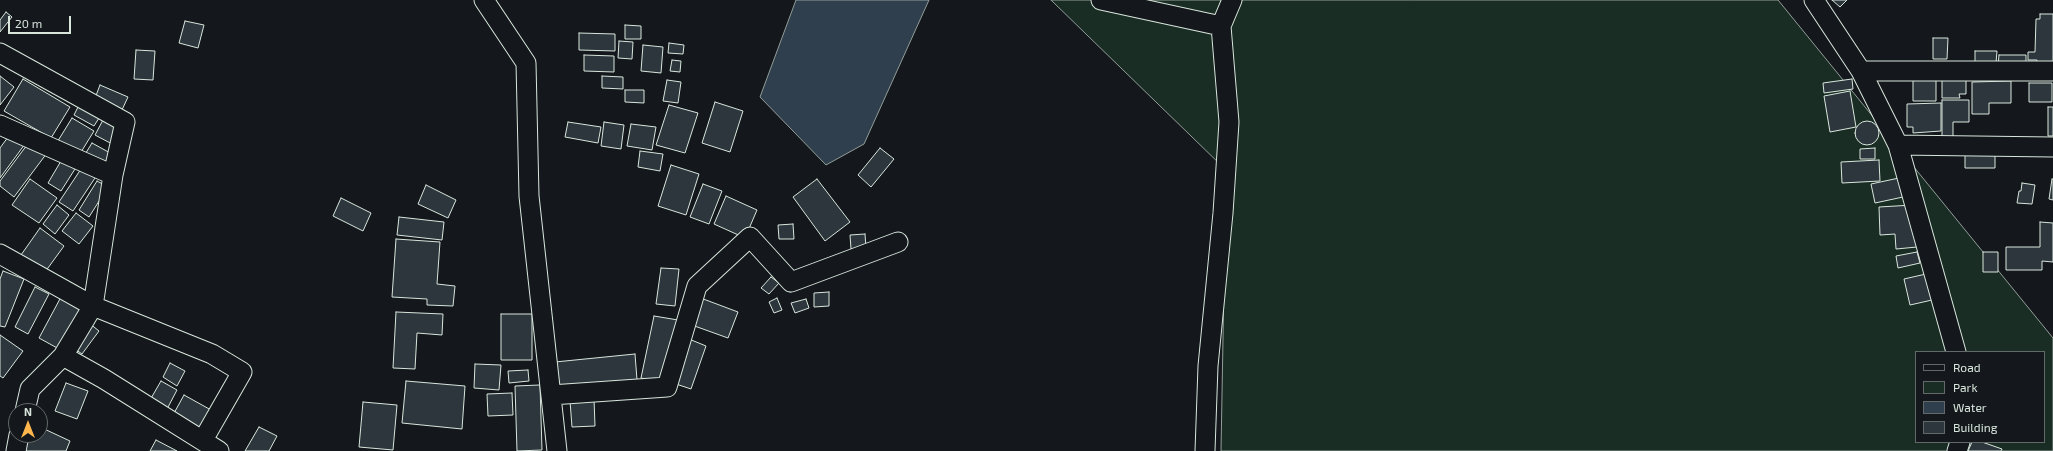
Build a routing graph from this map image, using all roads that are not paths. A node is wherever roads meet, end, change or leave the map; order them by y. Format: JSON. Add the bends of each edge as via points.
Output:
{"nodes":[{"id":1,"x":484,"y":0,"type":"edge"},
{"id":2,"x":1101,"y":0,"type":"edge"},
{"id":3,"x":1232,"y":0,"type":"edge"},
{"id":4,"x":1814,"y":0,"type":"edge"},
{"id":5,"x":1220,"y":26,"type":"junction"},
{"id":6,"x":0,"y":53,"type":"edge"},
{"id":7,"x":1861,"y":71,"type":"junction"},
{"id":8,"x":2053,"y":71,"type":"edge"},
{"id":9,"x":0,"y":125,"type":"edge"},
{"id":10,"x":1898,"y":145,"type":"junction"},
{"id":11,"x":2053,"y":147,"type":"edge"},
{"id":12,"x":113,"y":175,"type":"junction"},
{"id":13,"x":898,"y":242,"type":"dead end"},
{"id":14,"x":0,"y":254,"type":"edge"},
{"id":15,"x":93,"y":306,"type":"junction"},
{"id":16,"x":1956,"y":351,"type":"edge"},
{"id":17,"x":63,"y":356,"type":"junction"},
{"id":18,"x":551,"y":395,"type":"junction"},
{"id":19,"x":27,"y":403,"type":"edge"},
{"id":20,"x":203,"y":440,"type":"junction"},
{"id":21,"x":219,"y":451,"type":"edge"},
{"id":22,"x":557,"y":451,"type":"edge"},
{"id":23,"x":1206,"y":451,"type":"edge"}],
"edges":[{"from":1,"to":18,"type":"street","via":[[526,63],[529,196]]},
{"from":2,"to":5,"type":"street"},
{"from":3,"to":5,"type":"street"},
{"from":4,"to":7,"type":"street"},
{"from":5,"to":23,"type":"street","via":[[1228,122],[1223,212],[1208,366]]},
{"from":6,"to":12,"type":"street","via":[[125,122]]},
{"from":7,"to":8,"type":"street"},
{"from":7,"to":10,"type":"street"},
{"from":9,"to":12,"type":"street"},
{"from":10,"to":11,"type":"street"},
{"from":10,"to":16,"type":"street"},
{"from":12,"to":15,"type":"street"},
{"from":13,"to":18,"type":"street","via":[[792,282],[750,238],[697,286],[667,387]]},
{"from":14,"to":15,"type":"street"},
{"from":15,"to":17,"type":"street"},
{"from":15,"to":20,"type":"street","via":[[212,354],[242,372]]},
{"from":17,"to":19,"type":"street","via":[[30,389]]},
{"from":17,"to":20,"type":"street"},
{"from":18,"to":22,"type":"street"},
{"from":20,"to":21,"type":"street"}]}
